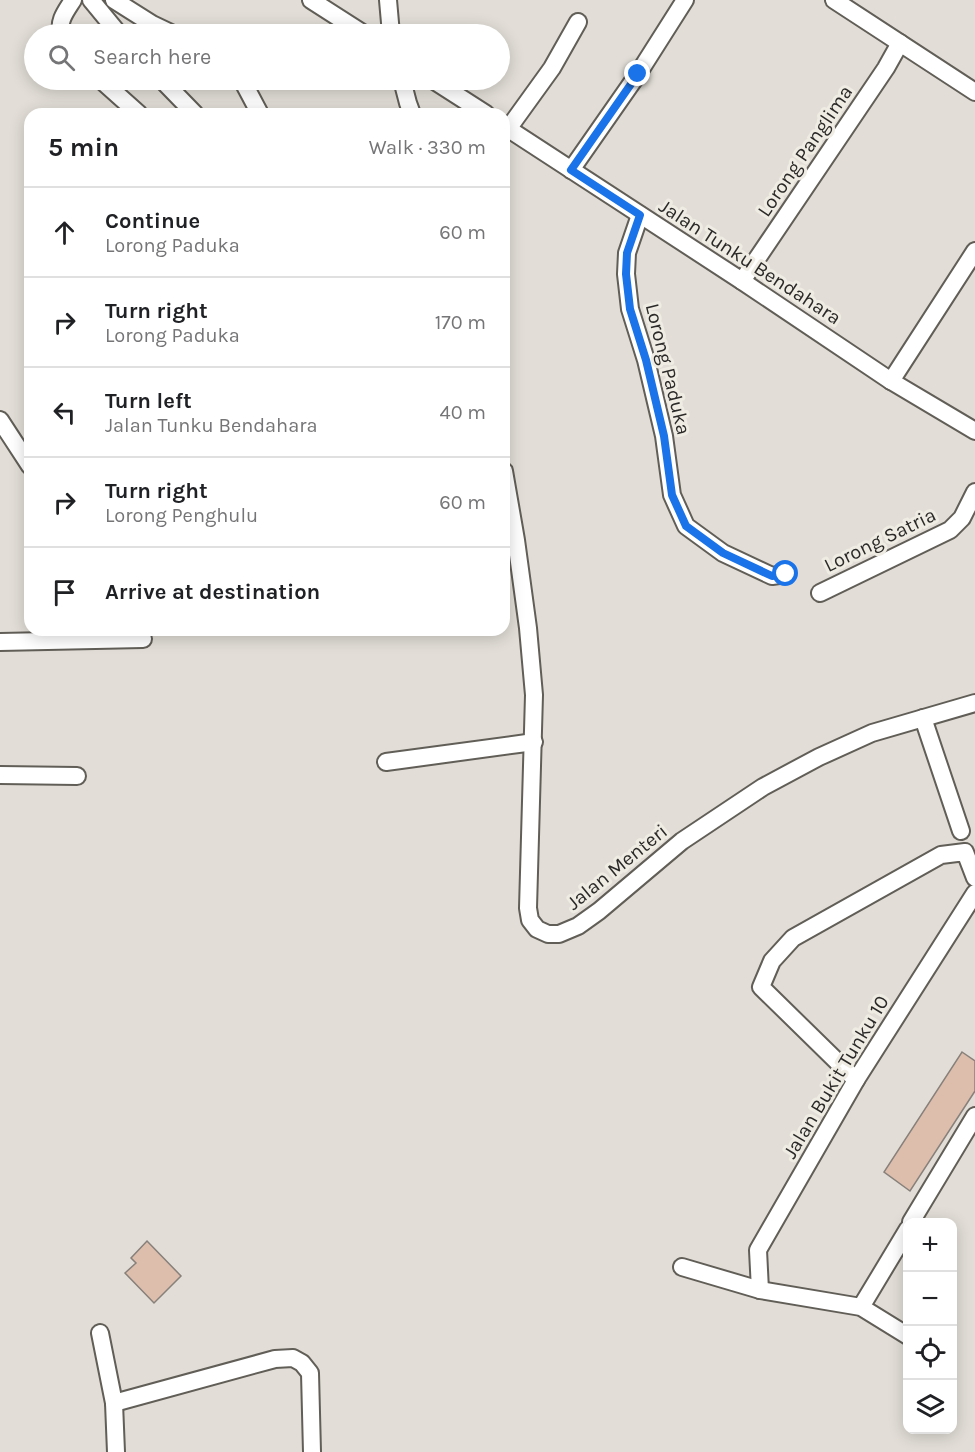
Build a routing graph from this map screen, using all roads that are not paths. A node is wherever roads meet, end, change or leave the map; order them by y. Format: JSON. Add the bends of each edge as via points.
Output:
{"nodes":[{"id":1,"x":73,"y":0,"type":"edge"},
{"id":2,"x":91,"y":0,"type":"edge"},
{"id":3,"x":114,"y":0,"type":"edge"},
{"id":4,"x":311,"y":0,"type":"edge"},
{"id":5,"x":388,"y":0,"type":"edge"},
{"id":6,"x":686,"y":0,"type":"edge"},
{"id":7,"x":834,"y":0,"type":"edge"},
{"id":8,"x":578,"y":22,"type":"dead end"},
{"id":9,"x":61,"y":24,"type":"edge"},
{"id":10,"x":111,"y":24,"type":"edge"},
{"id":11,"x":152,"y":24,"type":"edge"},
{"id":12,"x":348,"y":24,"type":"edge"},
{"id":13,"x":390,"y":24,"type":"edge"},
{"id":14,"x":900,"y":43,"type":"junction"},
{"id":15,"x":113,"y":90,"type":"edge"},
{"id":16,"x":172,"y":90,"type":"edge"},
{"id":17,"x":247,"y":90,"type":"edge"},
{"id":18,"x":405,"y":90,"type":"edge"},
{"id":19,"x":449,"y":90,"type":"edge"},
{"id":20,"x":975,"y":92,"type":"edge"},
{"id":21,"x":132,"y":108,"type":"edge"},
{"id":22,"x":189,"y":108,"type":"edge"},
{"id":23,"x":257,"y":108,"type":"edge"},
{"id":24,"x":410,"y":108,"type":"edge"},
{"id":25,"x":477,"y":108,"type":"edge"},
{"id":26,"x":510,"y":122,"type":"edge"},
{"id":27,"x":510,"y":130,"type":"edge"},
{"id":28,"x":571,"y":170,"type":"junction"},
{"id":29,"x":640,"y":215,"type":"junction"},
{"id":30,"x":975,"y":251,"type":"edge"},
{"id":31,"x":742,"y":281,"type":"junction"},
{"id":32,"x":891,"y":381,"type":"junction"},
{"id":33,"x":0,"y":420,"type":"edge"},
{"id":34,"x":975,"y":431,"type":"edge"},
{"id":35,"x":24,"y":457,"type":"edge"},
{"id":36,"x":975,"y":492,"type":"edge"},
{"id":37,"x":510,"y":506,"type":"edge"},
{"id":38,"x":786,"y":574,"type":"dead end"},
{"id":39,"x":820,"y":593,"type":"dead end"},
{"id":40,"x":143,"y":639,"type":"dead end"},
{"id":41,"x":0,"y":642,"type":"edge"},
{"id":42,"x":975,"y":703,"type":"edge"},
{"id":43,"x":923,"y":718,"type":"junction"},
{"id":44,"x":534,"y":742,"type":"junction"},
{"id":45,"x":386,"y":762,"type":"dead end"},
{"id":46,"x":0,"y":775,"type":"edge"},
{"id":47,"x":77,"y":776,"type":"dead end"},
{"id":48,"x":961,"y":831,"type":"dead end"},
{"id":49,"x":975,"y":878,"type":"edge"},
{"id":50,"x":975,"y":893,"type":"edge"},
{"id":51,"x":856,"y":1080,"type":"junction"},
{"id":52,"x":975,"y":1116,"type":"edge"},
{"id":53,"x":913,"y":1218,"type":"edge"},
{"id":54,"x":903,"y":1237,"type":"edge"},
{"id":55,"x":682,"y":1267,"type":"dead end"},
{"id":56,"x":760,"y":1290,"type":"junction"},
{"id":57,"x":861,"y":1307,"type":"junction"},
{"id":58,"x":100,"y":1333,"type":"dead end"},
{"id":59,"x":903,"y":1333,"type":"edge"},
{"id":60,"x":114,"y":1403,"type":"junction"},
{"id":61,"x":116,"y":1452,"type":"edge"},
{"id":62,"x":312,"y":1452,"type":"edge"}],
"edges":[{"from":1,"to":9,"type":"street"},
{"from":2,"to":10,"type":"street"},
{"from":3,"to":11,"type":"street"},
{"from":4,"to":12,"type":"street"},
{"from":5,"to":13,"type":"street"},
{"from":6,"to":28,"type":"street"},
{"from":7,"to":14,"type":"street"},
{"from":8,"to":26,"type":"street","via":[[552,68]]},
{"from":14,"to":20,"type":"street"},
{"from":14,"to":31,"type":"street","name":"Lorong Panglima"},
{"from":15,"to":21,"type":"street"},
{"from":16,"to":22,"type":"street"},
{"from":17,"to":23,"type":"street"},
{"from":18,"to":24,"type":"street"},
{"from":19,"to":25,"type":"street"},
{"from":27,"to":28,"type":"street","name":"Jalan Tunku Bendahara"},
{"from":28,"to":29,"type":"street","name":"Jalan Tunku Bendahara"},
{"from":29,"to":31,"type":"street","name":"Jalan Tunku Bendahara"},
{"from":29,"to":38,"type":"street","name":"Lorong Paduka","via":[[627,253],[626,274],[630,309],[664,436],[672,495],[686,526],[723,553],[772,576]]},
{"from":30,"to":32,"type":"street"},
{"from":31,"to":32,"type":"street","name":"Jalan Tunku Bendahara"},
{"from":32,"to":34,"type":"street","name":"Jalan Tunku Bendahara"},
{"from":33,"to":35,"type":"street"},
{"from":36,"to":39,"type":"street","name":"Lorong Satria","via":[[962,518],[950,530]]},
{"from":37,"to":44,"type":"street","name":"Jalan Menteri","via":[[528,628]]},
{"from":40,"to":41,"type":"street"},
{"from":42,"to":43,"type":"street","name":"Jalan Menteri"},
{"from":43,"to":44,"type":"street","name":"Jalan Menteri","via":[[872,733],[762,787],[682,841],[585,921],[559,934],[537,929],[528,908]]},
{"from":43,"to":48,"type":"street"},
{"from":44,"to":45,"type":"street"},
{"from":46,"to":47,"type":"street"},
{"from":49,"to":51,"type":"street","via":[[965,852],[941,855],[793,938],[772,961],[760,987]]},
{"from":50,"to":51,"type":"street","name":"Jalan Bukit Tunku 10"},
{"from":51,"to":56,"type":"street","name":"Jalan Bukit Tunku 10","via":[[758,1250]]},
{"from":52,"to":53,"type":"street"},
{"from":54,"to":57,"type":"street"},
{"from":55,"to":56,"type":"street"},
{"from":56,"to":57,"type":"street"},
{"from":57,"to":59,"type":"street"},
{"from":58,"to":60,"type":"street"},
{"from":60,"to":61,"type":"street"},
{"from":60,"to":62,"type":"street","via":[[230,1370],[293,1358],[310,1373]]}]}
